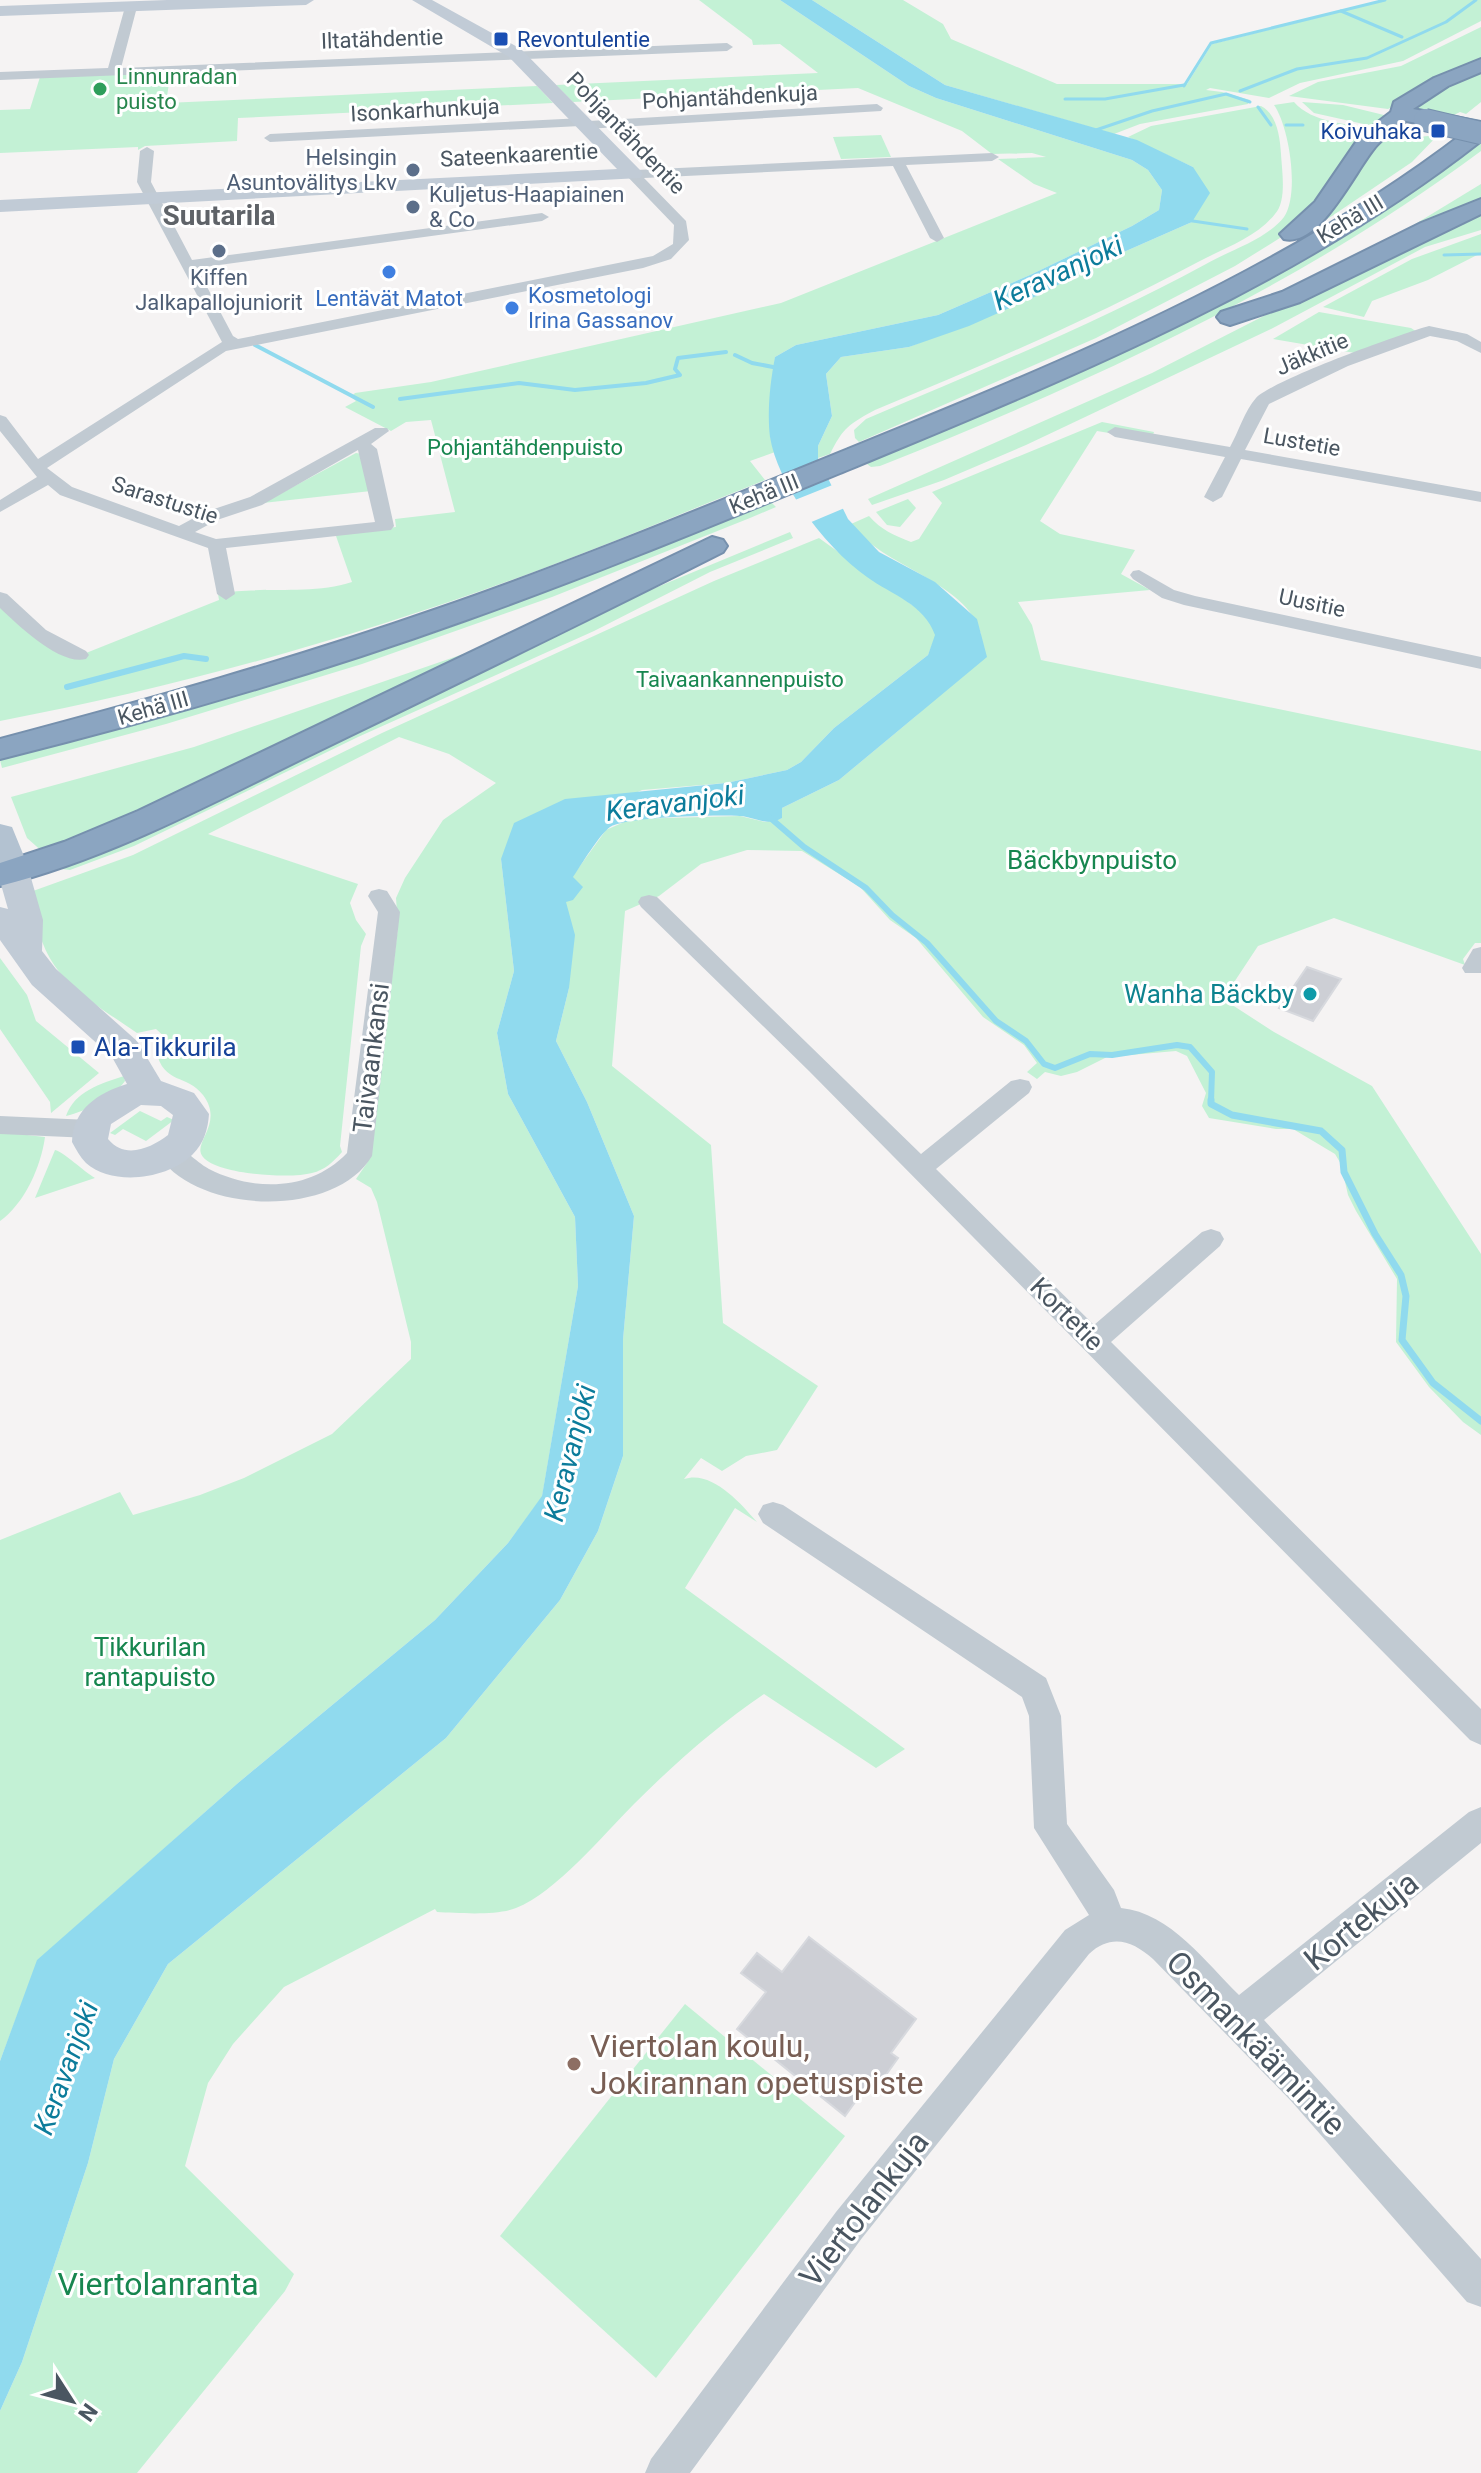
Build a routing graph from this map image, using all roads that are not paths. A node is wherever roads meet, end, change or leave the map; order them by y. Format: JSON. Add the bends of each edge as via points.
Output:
{"nodes":[{"id":1,"x":33,"y":0,"type":"edge"},
{"id":2,"x":306,"y":0,"type":"edge"},
{"id":3,"x":420,"y":0,"type":"edge"},
{"id":4,"x":131,"y":7,"type":"junction"},
{"id":5,"x":3,"y":11,"type":"edge"},
{"id":6,"x":727,"y":47,"type":"dead end"},
{"id":7,"x":515,"y":53,"type":"junction"},
{"id":8,"x":1481,"y":65,"type":"edge"},
{"id":9,"x":114,"y":70,"type":"junction"},
{"id":10,"x":0,"y":76,"type":"edge"},
{"id":11,"x":877,"y":108,"type":"dead end"},
{"id":12,"x":584,"y":124,"type":"junction"},
{"id":13,"x":1388,"y":124,"type":"junction"},
{"id":14,"x":1481,"y":130,"type":"edge"},
{"id":15,"x":270,"y":138,"type":"dead end"},
{"id":16,"x":147,"y":151,"type":"dead end"},
{"id":17,"x":992,"y":157,"type":"dead end"},
{"id":18,"x":898,"y":162,"type":"junction"},
{"id":19,"x":631,"y":172,"type":"junction"},
{"id":20,"x":151,"y":198,"type":"junction"},
{"id":21,"x":1425,"y":203,"type":"dead end"},
{"id":22,"x":0,"y":206,"type":"edge"},
{"id":23,"x":1481,"y":206,"type":"edge"},
{"id":24,"x":542,"y":217,"type":"dead end"},
{"id":25,"x":937,"y":238,"type":"dead end"},
{"id":26,"x":186,"y":265,"type":"junction"},
{"id":27,"x":1179,"y":314,"type":"junction"},
{"id":28,"x":1230,"y":317,"type":"junction"},
{"id":29,"x":1201,"y":331,"type":"dead end"},
{"id":30,"x":234,"y":343,"type":"junction"},
{"id":31,"x":1481,"y":348,"type":"edge"},
{"id":32,"x":0,"y":420,"type":"edge"},
{"id":33,"x":381,"y":431,"type":"dead end"},
{"id":34,"x":1115,"y":432,"type":"dead end"},
{"id":35,"x":358,"y":444,"type":"junction"},
{"id":36,"x":1235,"y":453,"type":"junction"},
{"id":37,"x":42,"y":473,"type":"junction"},
{"id":38,"x":1213,"y":497,"type":"dead end"},
{"id":39,"x":1481,"y":497,"type":"edge"},
{"id":40,"x":0,"y":507,"type":"edge"},
{"id":41,"x":756,"y":512,"type":"junction"},
{"id":42,"x":179,"y":533,"type":"junction"},
{"id":43,"x":216,"y":544,"type":"junction"},
{"id":44,"x":712,"y":546,"type":"junction"},
{"id":45,"x":1139,"y":575,"type":"dead end"},
{"id":46,"x":226,"y":594,"type":"dead end"},
{"id":47,"x":0,"y":598,"type":"edge"},
{"id":48,"x":79,"y":655,"type":"dead end"},
{"id":49,"x":1481,"y":663,"type":"edge"},
{"id":50,"x":279,"y":692,"type":"junction"},
{"id":51,"x":0,"y":728,"type":"edge"},
{"id":52,"x":0,"y":749,"type":"edge"},
{"id":53,"x":0,"y":779,"type":"edge"},
{"id":54,"x":4,"y":855,"type":"edge"},
{"id":55,"x":379,"y":896,"type":"dead end"},
{"id":56,"x":649,"y":902,"type":"dead end"},
{"id":57,"x":0,"y":917,"type":"edge"},
{"id":58,"x":27,"y":949,"type":"junction"},
{"id":59,"x":1020,"y":1087,"type":"dead end"},
{"id":60,"x":150,"y":1093,"type":"junction"},
{"id":61,"x":0,"y":1125,"type":"edge"},
{"id":62,"x":90,"y":1129,"type":"junction"},
{"id":63,"x":170,"y":1153,"type":"junction"},
{"id":64,"x":920,"y":1169,"type":"junction"},
{"id":65,"x":1211,"y":1239,"type":"dead end"},
{"id":66,"x":1094,"y":1341,"type":"junction"},
{"id":67,"x":773,"y":1514,"type":"dead end"},
{"id":68,"x":1481,"y":1730,"type":"edge"},
{"id":69,"x":1481,"y":1823,"type":"edge"},
{"id":70,"x":1109,"y":1925,"type":"junction"},
{"id":71,"x":1239,"y":2018,"type":"junction"},
{"id":72,"x":1481,"y":2288,"type":"edge"},
{"id":73,"x":665,"y":2473,"type":"edge"}],
"edges":[{"from":1,"to":5,"type":"street"},
{"from":2,"to":4,"type":"street"},
{"from":3,"to":7,"type":"street","name":"Pohjantähdentie"},
{"from":4,"to":5,"type":"street"},
{"from":4,"to":9,"type":"street"},
{"from":6,"to":7,"type":"street","name":"Iltatähdentie"},
{"from":7,"to":9,"type":"street","name":"Iltatähdentie"},
{"from":7,"to":12,"type":"street","name":"Pohjantähdentie"},
{"from":8,"to":13,"type":"highway","via":[[1421,93]]},
{"from":9,"to":10,"type":"street","name":"Iltatähdentie"},
{"from":11,"to":12,"type":"street","name":"Pohjantähdenkuja"},
{"from":12,"to":15,"type":"street","name":"Isonkarhunkuja"},
{"from":12,"to":19,"type":"street","name":"Pohjantähdentie"},
{"from":13,"to":14,"type":"highway","bridge":true,"via":[[1427,119]]},
{"from":13,"to":27,"type":"highway","via":[[1364,146],[1323,207],[1302,227]]},
{"from":14,"to":27,"type":"highway","name":"Kehä III","via":[[1338,227]]},
{"from":16,"to":20,"type":"street","via":[[144,182]]},
{"from":17,"to":18,"type":"street","name":"Sateenkaarentie"},
{"from":18,"to":19,"type":"street","name":"Sateenkaarentie"},
{"from":18,"to":25,"type":"street"},
{"from":19,"to":20,"type":"street","name":"Sateenkaarentie"},
{"from":19,"to":30,"type":"street","name":"Pohjantähdentie","via":[[685,233],[673,253],[659,260]]},
{"from":20,"to":22,"type":"street","name":"Sateenkaarentie"},
{"from":20,"to":26,"type":"street"},
{"from":21,"to":28,"type":"highway","name":"Kehä III"},
{"from":23,"to":28,"type":"highway","via":[[1291,297]]},
{"from":24,"to":26,"type":"street"},
{"from":26,"to":30,"type":"street"},
{"from":27,"to":41,"type":"highway","name":"Kehä III","via":[[991,401],[871,465]]},
{"from":28,"to":29,"type":"highway","name":"Kehä III"},
{"from":30,"to":37,"type":"street","name":"Pohjantähdentie"},
{"from":31,"to":36,"type":"street","name":"Jäkkitie","via":[[1462,337],[1429,331],[1324,371],[1262,401]]},
{"from":32,"to":37,"type":"street"},
{"from":33,"to":35,"type":"street"},
{"from":34,"to":36,"type":"street","name":"Lustetie"},
{"from":35,"to":42,"type":"street","via":[[256,501]]},
{"from":35,"to":43,"type":"street","name":"Sarastustie","via":[[369,449],[385,526]]},
{"from":36,"to":38,"type":"street","name":"Jäkkitie"},
{"from":36,"to":39,"type":"street","name":"Lustetie"},
{"from":37,"to":40,"type":"street","name":"Pohjantähdentie"},
{"from":37,"to":42,"type":"street","name":"Sarastustie","via":[[66,491]]},
{"from":41,"to":44,"type":"highway","name":"Kehä III"},
{"from":41,"to":50,"type":"highway","name":"Kehä III","via":[[491,601]]},
{"from":42,"to":43,"type":"street","name":"Sarastustie"},
{"from":43,"to":46,"type":"street"},
{"from":44,"to":50,"type":"highway","name":"Kehä III","via":[[569,602]]},
{"from":44,"to":54,"type":"highway","via":[[160,815],[62,856]]},
{"from":45,"to":49,"type":"street","name":"Uusitie","via":[[1168,594],[1191,601]]},
{"from":47,"to":48,"type":"street","via":[[39,634]]},
{"from":50,"to":51,"type":"highway","via":[[179,688]]},
{"from":50,"to":52,"type":"highway","name":"Kehä III"},
{"from":50,"to":53,"type":"highway","name":"Kehä III","via":[[129,747]]},
{"from":54,"to":58,"type":"street","via":[[27,920]]},
{"from":55,"to":63,"type":"street","name":"Taivaankansi","via":[[389,912],[359,1156],[346,1171],[321,1185],[252,1192],[201,1177]]},
{"from":56,"to":64,"type":"street","name":"Kortetie"},
{"from":57,"to":58,"type":"street"},
{"from":58,"to":60,"type":"street","via":[[44,977],[125,1049]]},
{"from":59,"to":64,"type":"street"},
{"from":60,"to":62,"type":"street","via":[[112,1103]]},
{"from":60,"to":63,"type":"street","via":[[176,1098],[191,1114],[188,1134]]},
{"from":61,"to":62,"type":"street"},
{"from":62,"to":63,"type":"street","via":[[93,1148],[112,1161],[145,1162]]},
{"from":64,"to":66,"type":"street","name":"Kortetie"},
{"from":65,"to":66,"type":"street"},
{"from":66,"to":68,"type":"street","name":"Kortetie"},
{"from":67,"to":70,"type":"street","via":[[1035,1688],[1045,1716],[1051,1828],[1102,1902]]},
{"from":69,"to":71,"type":"street","name":"Kortekuja"},
{"from":70,"to":71,"type":"street","name":"Osmankäämintie","via":[[1134,1926],[1157,1941]]},
{"from":70,"to":73,"type":"street","name":"Viertolankuja","via":[[1088,1931],[1068,1953],[849,2225]]},
{"from":71,"to":72,"type":"street","name":"Osmankäämintie"}]}
